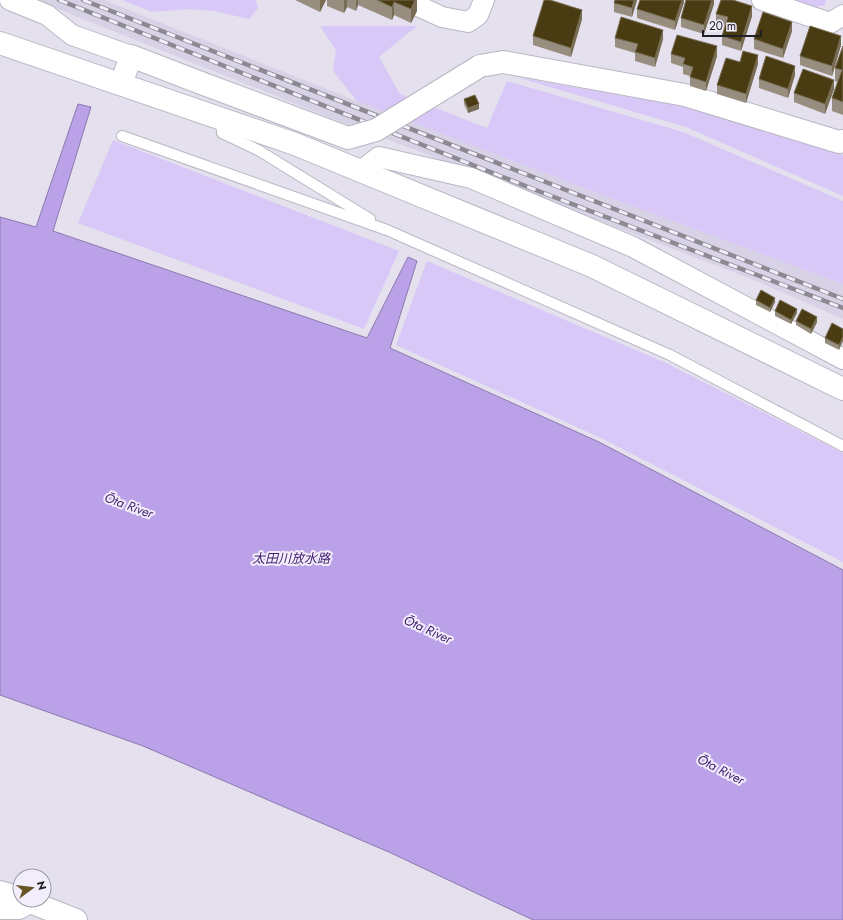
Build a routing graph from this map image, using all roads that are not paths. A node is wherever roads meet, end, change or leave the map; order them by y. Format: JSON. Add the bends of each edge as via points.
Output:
{"nodes":[{"id":1,"x":10,"y":0,"type":"edge"},
{"id":2,"x":405,"y":0,"type":"edge"},
{"id":3,"x":484,"y":0,"type":"edge"},
{"id":4,"x":762,"y":0,"type":"edge"},
{"id":5,"x":843,"y":15,"type":"edge"},
{"id":6,"x":0,"y":43,"type":"edge"},
{"id":7,"x":131,"y":56,"type":"junction"},
{"id":8,"x":121,"y":84,"type":"junction"},
{"id":9,"x":221,"y":118,"type":"junction"},
{"id":10,"x":122,"y":136,"type":"dead end"},
{"id":11,"x":843,"y":141,"type":"edge"},
{"id":12,"x":361,"y":171,"type":"junction"},
{"id":13,"x":387,"y":230,"type":"junction"},
{"id":14,"x":843,"y":359,"type":"edge"},
{"id":15,"x":843,"y":389,"type":"edge"},
{"id":16,"x":843,"y":446,"type":"edge"},
{"id":17,"x":0,"y":892,"type":"edge"},
{"id":18,"x":12,"y":896,"type":"edge"},
{"id":19,"x":20,"y":908,"type":"edge"},
{"id":20,"x":45,"y":908,"type":"edge"},
{"id":21,"x":0,"y":909,"type":"edge"},
{"id":22,"x":76,"y":920,"type":"edge"}],
"edges":[{"from":1,"to":7,"type":"street","via":[[47,15],[72,35]]},
{"from":2,"to":3,"type":"street","via":[[442,17],[468,22],[478,15]]},
{"from":4,"to":5,"type":"street","via":[[830,23]]},
{"from":6,"to":8,"type":"street"},
{"from":7,"to":8,"type":"street"},
{"from":7,"to":11,"type":"street","bridge":true,"via":[[348,138],[376,130],[480,66],[503,62],[686,95],[839,142]]},
{"from":8,"to":9,"type":"street"},
{"from":9,"to":12,"type":"street"},
{"from":9,"to":13,"type":"lane","via":[[222,133],[258,150]]},
{"from":10,"to":13,"type":"lane"},
{"from":12,"to":14,"type":"street","via":[[379,158],[471,178],[634,247]]},
{"from":12,"to":15,"type":"street","via":[[592,266]]},
{"from":13,"to":16,"type":"lane","via":[[670,355]]},
{"from":17,"to":18,"type":"street"},
{"from":19,"to":21,"type":"street"},
{"from":20,"to":22,"type":"street"}]}
